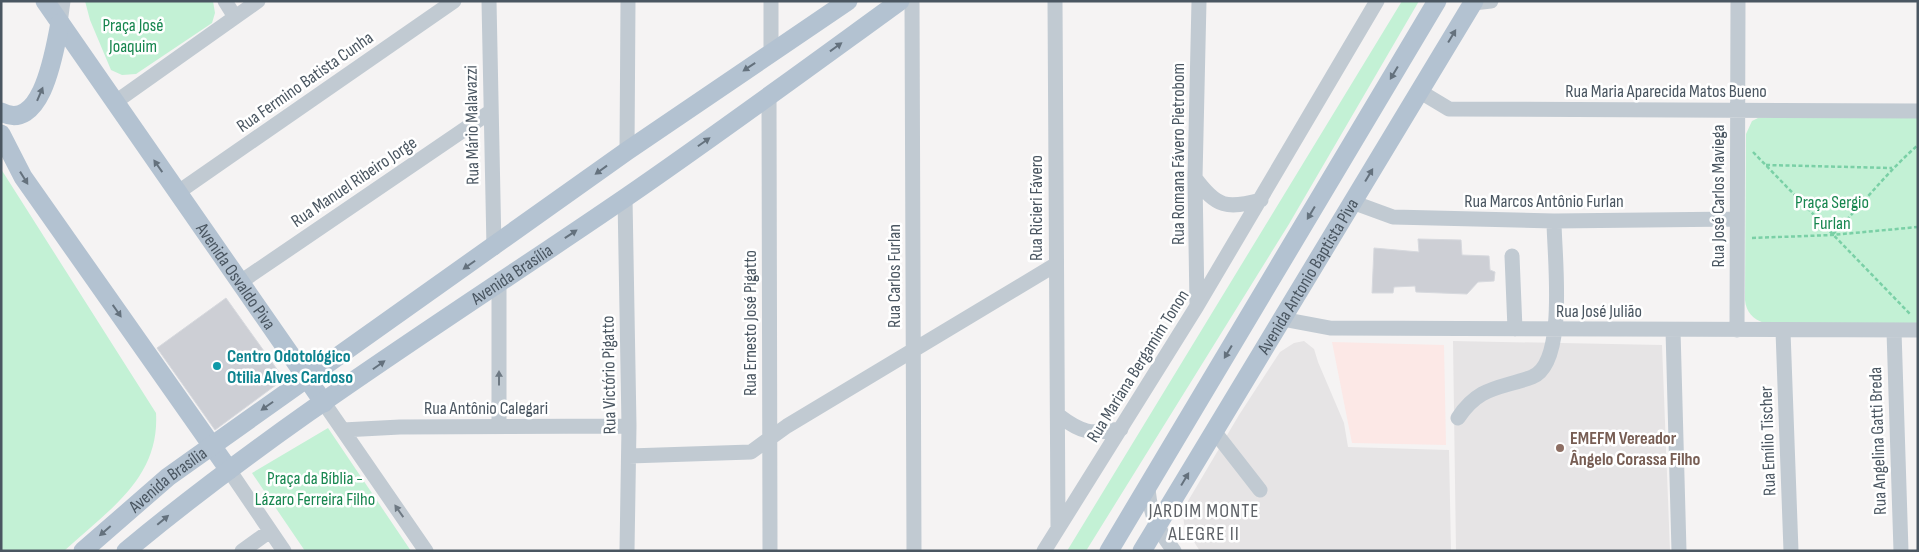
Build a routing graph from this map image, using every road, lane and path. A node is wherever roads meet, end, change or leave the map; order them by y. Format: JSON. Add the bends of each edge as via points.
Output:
{"nodes":[{"id":1,"x":45,"y":1,"type":"edge"},
{"id":2,"x":63,"y":1,"type":"edge"},
{"id":3,"x":225,"y":1,"type":"edge"},
{"id":4,"x":258,"y":1,"type":"edge"},
{"id":5,"x":454,"y":1,"type":"edge"},
{"id":6,"x":489,"y":1,"type":"edge"},
{"id":7,"x":628,"y":1,"type":"edge"},
{"id":8,"x":771,"y":1,"type":"edge"},
{"id":9,"x":848,"y":1,"type":"edge"},
{"id":10,"x":900,"y":1,"type":"edge"},
{"id":11,"x":912,"y":1,"type":"edge"},
{"id":12,"x":1055,"y":1,"type":"edge"},
{"id":13,"x":1199,"y":1,"type":"edge"},
{"id":14,"x":1377,"y":1,"type":"edge"},
{"id":15,"x":1437,"y":1,"type":"edge"},
{"id":16,"x":1738,"y":1,"type":"edge"},
{"id":17,"x":1479,"y":2,"type":"edge"},
{"id":18,"x":235,"y":17,"type":"junction"},
{"id":19,"x":60,"y":22,"type":"junction"},
{"id":20,"x":771,"y":53,"type":"junction"},
{"id":21,"x":1419,"y":91,"type":"junction"},
{"id":22,"x":769,"y":96,"type":"junction"},
{"id":23,"x":114,"y":103,"type":"junction"},
{"id":24,"x":1737,"y":109,"type":"junction"},
{"id":25,"x":1918,"y":111,"type":"edge"},
{"id":26,"x":1,"y":112,"type":"edge"},
{"id":27,"x":490,"y":112,"type":"junction"},
{"id":28,"x":1,"y":134,"type":"edge"},
{"id":29,"x":1918,"y":145,"type":"edge"},
{"id":30,"x":627,"y":151,"type":"junction"},
{"id":31,"x":1750,"y":156,"type":"dead end"},
{"id":32,"x":1766,"y":165,"type":"junction"},
{"id":33,"x":1892,"y":168,"type":"junction"},
{"id":34,"x":1195,"y":178,"type":"junction"},
{"id":35,"x":177,"y":193,"type":"junction"},
{"id":36,"x":625,"y":198,"type":"junction"},
{"id":37,"x":1262,"y":200,"type":"junction"},
{"id":38,"x":1352,"y":202,"type":"junction"},
{"id":39,"x":1737,"y":219,"type":"junction"},
{"id":40,"x":1554,"y":221,"type":"junction"},
{"id":41,"x":1918,"y":227,"type":"edge"},
{"id":42,"x":1832,"y":235,"type":"junction"},
{"id":43,"x":1750,"y":238,"type":"dead end"},
{"id":44,"x":494,"y":248,"type":"junction"},
{"id":45,"x":1512,"y":256,"type":"dead end"},
{"id":46,"x":1055,"y":265,"type":"junction"},
{"id":47,"x":239,"y":283,"type":"junction"},
{"id":48,"x":499,"y":283,"type":"junction"},
{"id":49,"x":1197,"y":306,"type":"junction"},
{"id":50,"x":1282,"y":318,"type":"junction"},
{"id":51,"x":1917,"y":325,"type":"edge"},
{"id":52,"x":1515,"y":329,"type":"junction"},
{"id":53,"x":1556,"y":329,"type":"junction"},
{"id":54,"x":1673,"y":330,"type":"junction"},
{"id":55,"x":1737,"y":330,"type":"junction"},
{"id":56,"x":1894,"y":330,"type":"junction"},
{"id":57,"x":1783,"y":331,"type":"junction"},
{"id":58,"x":912,"y":351,"type":"junction"},
{"id":59,"x":306,"y":378,"type":"junction"},
{"id":60,"x":1204,"y":392,"type":"junction"},
{"id":61,"x":324,"y":403,"type":"junction"},
{"id":62,"x":1228,"y":408,"type":"junction"},
{"id":63,"x":1058,"y":415,"type":"junction"},
{"id":64,"x":1458,"y":418,"type":"dead end"},
{"id":65,"x":499,"y":426,"type":"junction"},
{"id":66,"x":629,"y":426,"type":"junction"},
{"id":67,"x":1121,"y":429,"type":"junction"},
{"id":68,"x":343,"y":430,"type":"junction"},
{"id":69,"x":1214,"y":431,"type":"junction"},
{"id":70,"x":769,"y":438,"type":"junction"},
{"id":71,"x":212,"y":446,"type":"junction"},
{"id":72,"x":629,"y":456,"type":"junction"},
{"id":73,"x":229,"y":470,"type":"junction"},
{"id":74,"x":1148,"y":487,"type":"junction"},
{"id":75,"x":1260,"y":490,"type":"dead end"},
{"id":76,"x":1128,"y":521,"type":"junction"},
{"id":77,"x":1156,"y":527,"type":"junction"},
{"id":78,"x":1058,"y":528,"type":"junction"},
{"id":79,"x":270,"y":531,"type":"junction"},
{"id":80,"x":83,"y":551,"type":"edge"},
{"id":81,"x":126,"y":551,"type":"edge"},
{"id":82,"x":242,"y":551,"type":"edge"},
{"id":83,"x":284,"y":551,"type":"edge"},
{"id":84,"x":426,"y":551,"type":"edge"},
{"id":85,"x":627,"y":551,"type":"edge"},
{"id":86,"x":770,"y":551,"type":"edge"},
{"id":87,"x":914,"y":551,"type":"edge"},
{"id":88,"x":1044,"y":551,"type":"edge"},
{"id":89,"x":1109,"y":551,"type":"edge"},
{"id":90,"x":1142,"y":551,"type":"edge"},
{"id":91,"x":1174,"y":551,"type":"edge"},
{"id":92,"x":1679,"y":551,"type":"edge"},
{"id":93,"x":1791,"y":551,"type":"edge"},
{"id":94,"x":1901,"y":551,"type":"edge"}],
"edges":[{"from":1,"to":19,"type":"main road","name":"Avenida Osvaldo Piva"},
{"from":2,"to":19,"type":"street"},
{"from":3,"to":18,"type":"street"},
{"from":4,"to":18,"type":"street"},
{"from":5,"to":35,"type":"street","name":"Rua Fermino Batista Cunha"},
{"from":6,"to":27,"type":"street","name":"Rua Mário Malavazzi"},
{"from":7,"to":30,"type":"street"},
{"from":8,"to":20,"type":"street"},
{"from":9,"to":20,"type":"main road","name":"Avenida Brasília"},
{"from":22,"to":10,"type":"main road","name":"Avenida Brasília","one_way":true},
{"from":11,"to":58,"type":"street","name":"Rua Carlos Furlan"},
{"from":12,"to":46,"type":"street","name":"Rua Ricieri Fávero"},
{"from":13,"to":34,"type":"street","name":"Rua Romana Fávero Pietrobom"},
{"from":14,"to":37,"type":"street","name":"Rua Mariana Bergamim Tonon"},
{"from":15,"to":60,"type":"main road","name":"Avenida Antonio Baptista Piva","one_way":true},
{"from":16,"to":24,"type":"street","name":"Rua José Carlos Maviega"},
{"from":21,"to":17,"type":"main road","name":"Avenida Antonio Baptista Piva","one_way":true},
{"from":18,"to":23,"type":"street"},
{"from":19,"to":23,"type":"main road","name":"Avenida Osvaldo Piva"},
{"from":26,"to":19,"type":"main road","one_way":true,"via":[[19,114],[36,104],[51,65]]},
{"from":20,"to":30,"type":"main road","name":"Avenida Brasília","one_way":true},
{"from":21,"to":24,"type":"street","name":"Rua Maria Aparecida Matos Bueno","via":[[1449,109]]},
{"from":38,"to":21,"type":"main road","name":"Avenida Antonio Baptista Piva","one_way":true},
{"from":36,"to":22,"type":"main road","name":"Avenida Brasília","one_way":true},
{"from":22,"to":70,"type":"street","name":"Rua Ernesto José Pigatto"},
{"from":35,"to":23,"type":"main road","name":"Avenida Osvaldo Piva","one_way":true},
{"from":24,"to":25,"type":"street","name":"Rua Maria Aparecida Matos Bueno"},
{"from":24,"to":39,"type":"street","name":"Rua José Carlos Maviega"},
{"from":27,"to":44,"type":"street","name":"Rua Mário Malavazzi"},
{"from":27,"to":47,"type":"street","name":"Rua Manuel Ribeiro Jorge"},
{"from":28,"to":71,"type":"main road","one_way":true,"via":[[23,176]]},
{"from":29,"to":33,"type":"path"},
{"from":30,"to":44,"type":"main road","name":"Avenida Brasília","one_way":true},
{"from":31,"to":32,"type":"path","via":[[1750,150]]},
{"from":32,"to":33,"type":"path"},
{"from":32,"to":42,"type":"path"},
{"from":33,"to":42,"type":"path"},
{"from":34,"to":37,"type":"street","via":[[1207,195],[1223,205],[1238,206]]},
{"from":34,"to":49,"type":"street","name":"Rua Romana Fávero Pietrobom"},
{"from":35,"to":47,"type":"main road","name":"Avenida Osvaldo Piva"},
{"from":48,"to":36,"type":"main road","name":"Avenida Brasília","one_way":true},
{"from":36,"to":66,"type":"street","name":"Rua Victório Pigatto"},
{"from":37,"to":49,"type":"street","name":"Rua Mariana Bergamim Tonon"},
{"from":38,"to":40,"type":"street","name":"Rua Marcos Antônio Furlan","via":[[1393,218]]},
{"from":38,"to":50,"type":"main road","name":"Avenida Antonio Baptista Piva"},
{"from":39,"to":40,"type":"street","name":"Rua Marcos Antônio Furlan"},
{"from":39,"to":55,"type":"street","name":"Rua José Carlos Maviega"},
{"from":40,"to":53,"type":"street"},
{"from":41,"to":42,"type":"path"},
{"from":42,"to":43,"type":"path"},
{"from":42,"to":51,"type":"path"},
{"from":44,"to":59,"type":"main road","name":"Avenida Brasília","one_way":true},
{"from":45,"to":52,"type":"street"},
{"from":46,"to":58,"type":"street"},
{"from":46,"to":63,"type":"street","name":"Rua Ricieri Fávero"},
{"from":47,"to":59,"type":"main road","name":"Avenida Osvaldo Piva"},
{"from":61,"to":48,"type":"main road","name":"Avenida Brasília","one_way":true},
{"from":65,"to":48,"type":"street","one_way":true},
{"from":49,"to":67,"type":"street","name":"Rua Mariana Bergamim Tonon"},
{"from":50,"to":52,"type":"street","name":"Rua José Julião","via":[[1330,328]]},
{"from":50,"to":62,"type":"main road","name":"Avenida Antonio Baptista Piva"},
{"from":51,"to":56,"type":"street","name":"Rua José Julião"},
{"from":52,"to":53,"type":"street","name":"Rua José Julião"},
{"from":53,"to":54,"type":"street","name":"Rua José Julião"},
{"from":53,"to":64,"type":"street","via":[[1542,370],[1482,393],[1468,403]]},
{"from":54,"to":55,"type":"street","name":"Rua José Julião"},
{"from":54,"to":92,"type":"street"},
{"from":55,"to":57,"type":"street","name":"Rua José Julião"},
{"from":56,"to":57,"type":"street","name":"Rua José Julião"},
{"from":56,"to":94,"type":"street","name":"Rua Angelina Gatti Breda"},
{"from":57,"to":93,"type":"street","name":"Rua Emílio Tischer"},
{"from":58,"to":70,"type":"street"},
{"from":58,"to":87,"type":"street","name":"Rua Carlos Furlan"},
{"from":59,"to":61,"type":"main road","name":"Avenida Osvaldo Piva"},
{"from":59,"to":71,"type":"main road","name":"Avenida Brasília","one_way":true},
{"from":60,"to":62,"type":"main road","via":[[1216,407]]},
{"from":60,"to":74,"type":"main road","name":"Avenida Antonio Baptista Piva"},
{"from":61,"to":68,"type":"street","name":"Avenida Osvaldo Piva"},
{"from":61,"to":73,"type":"main road","name":"Avenida Brasília"},
{"from":62,"to":69,"type":"main road","name":"Avenida Antonio Baptista Piva"},
{"from":63,"to":67,"type":"street","via":[[1077,429],[1097,433]]},
{"from":63,"to":78,"type":"street","name":"Rua Ricieri Fávero"},
{"from":65,"to":66,"type":"street","name":"Rua Antônio Calegari"},
{"from":65,"to":68,"type":"street","name":"Rua Antônio Calegari"},
{"from":66,"to":72,"type":"street","name":"Rua Victório Pigatto"},
{"from":67,"to":78,"type":"street","name":"Rua Mariana Bergamim Tonon"},
{"from":84,"to":68,"type":"street","name":"Avenida Osvaldo Piva","one_way":true},
{"from":69,"to":75,"type":"street"},
{"from":77,"to":69,"type":"main road","name":"Avenida Antonio Baptista Piva","one_way":true},
{"from":70,"to":72,"type":"street","via":[[751,452]]},
{"from":70,"to":86,"type":"street","name":"Rua Ernesto José Pigatto"},
{"from":71,"to":73,"type":"main road"},
{"from":71,"to":80,"type":"main road","name":"Avenida Brasília","one_way":true,"via":[[168,477]]},
{"from":72,"to":85,"type":"street","name":"Rua Victório Pigatto"},
{"from":73,"to":79,"type":"street"},
{"from":81,"to":73,"type":"main road","name":"Avenida Brasília","one_way":true},
{"from":74,"to":76,"type":"main road","name":"Avenida Antonio Baptista Piva"},
{"from":74,"to":77,"type":"street"},
{"from":76,"to":77,"type":"street"},
{"from":76,"to":89,"type":"main road","name":"Avenida Antonio Baptista Piva"},
{"from":77,"to":90,"type":"main road","name":"Avenida Antonio Baptista Piva"},
{"from":77,"to":91,"type":"street"},
{"from":78,"to":88,"type":"street","name":"Rua Mariana Bergamim Tonon"},
{"from":79,"to":82,"type":"street"},
{"from":79,"to":83,"type":"street"}]}
